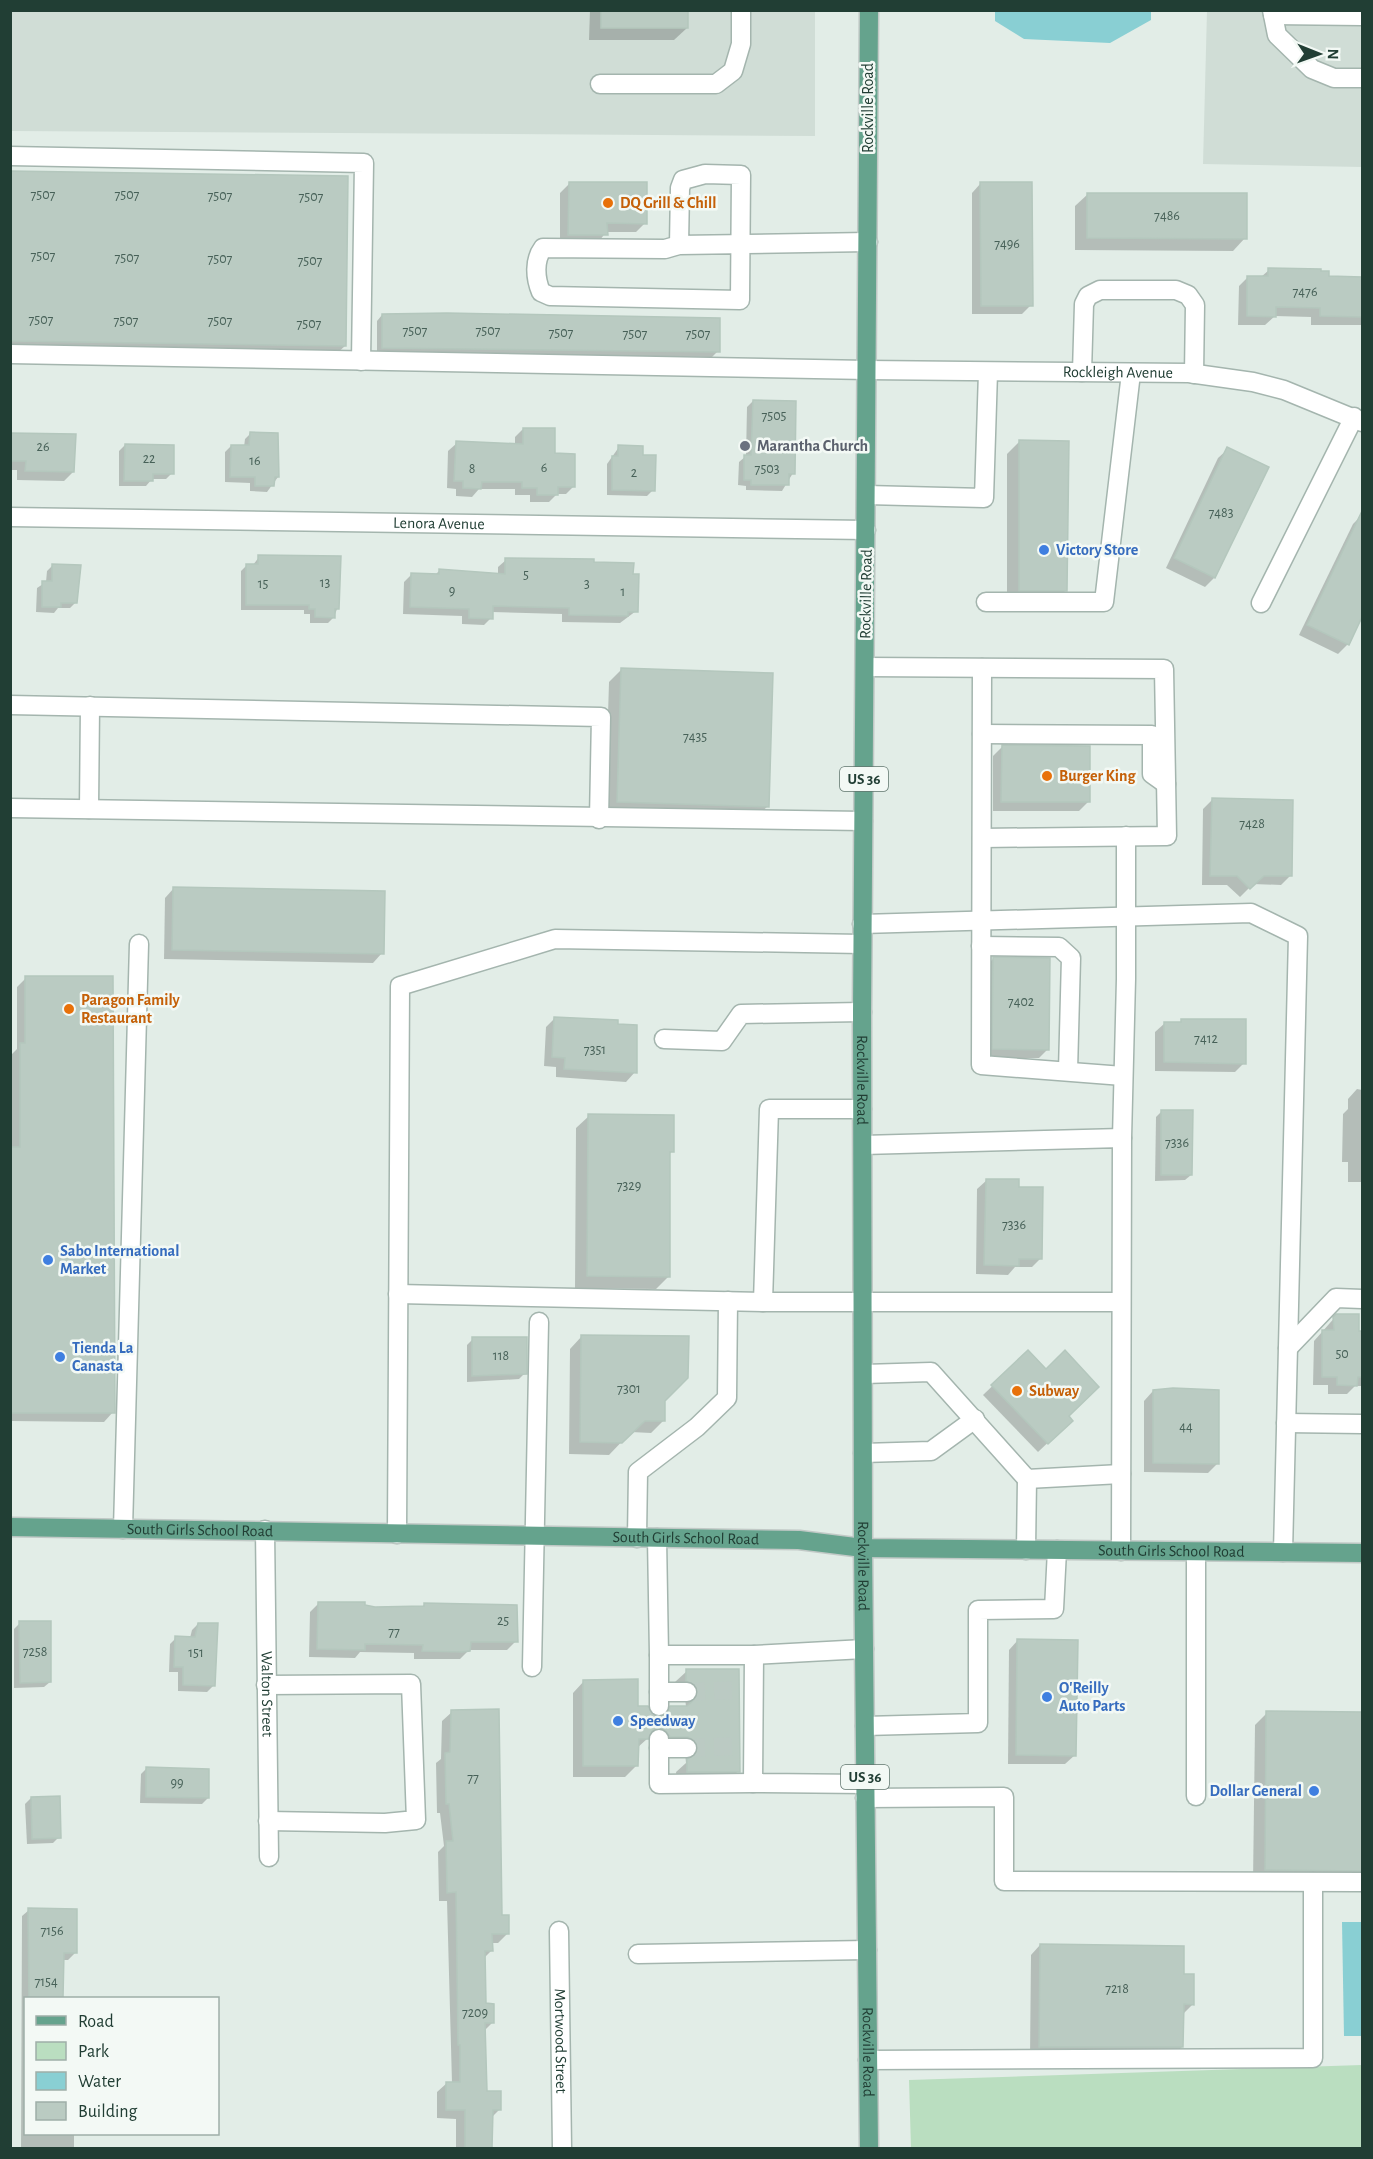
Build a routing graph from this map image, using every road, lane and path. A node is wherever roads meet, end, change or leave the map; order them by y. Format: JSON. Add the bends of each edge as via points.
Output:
{"nodes":[{"id":1,"x":741,"y":10,"type":"edge"},
{"id":2,"x":869,"y":10,"type":"edge"},
{"id":3,"x":1272,"y":13,"type":"edge"},
{"id":4,"x":1334,"y":13,"type":"edge"},
{"id":5,"x":1362,"y":16,"type":"edge"},
{"id":6,"x":1362,"y":78,"type":"edge"},
{"id":7,"x":600,"y":84,"type":"dead end"},
{"id":8,"x":10,"y":156,"type":"edge"},
{"id":9,"x":868,"y":242,"type":"junction"},
{"id":10,"x":679,"y":245,"type":"junction"},
{"id":11,"x":742,"y":245,"type":"junction"},
{"id":12,"x":10,"y":354,"type":"edge"},
{"id":13,"x":361,"y":361,"type":"junction"},
{"id":14,"x":867,"y":370,"type":"junction"},
{"id":15,"x":988,"y":372,"type":"junction"},
{"id":16,"x":1082,"y":372,"type":"junction"},
{"id":17,"x":1131,"y":373,"type":"junction"},
{"id":18,"x":1194,"y":374,"type":"junction"},
{"id":19,"x":1358,"y":420,"type":"edge"},
{"id":20,"x":867,"y":495,"type":"junction"},
{"id":21,"x":10,"y":517,"type":"edge"},
{"id":22,"x":866,"y":530,"type":"junction"},
{"id":23,"x":986,"y":602,"type":"dead end"},
{"id":24,"x":1261,"y":603,"type":"dead end"},
{"id":25,"x":865,"y":667,"type":"junction"},
{"id":26,"x":982,"y":668,"type":"junction"},
{"id":27,"x":10,"y":705,"type":"edge"},
{"id":28,"x":90,"y":706,"type":"junction"},
{"id":29,"x":982,"y":734,"type":"junction"},
{"id":30,"x":1166,"y":784,"type":"junction"},
{"id":31,"x":10,"y":808,"type":"edge"},
{"id":32,"x":88,"y":810,"type":"junction"},
{"id":33,"x":599,"y":819,"type":"junction"},
{"id":34,"x":863,"y":821,"type":"junction"},
{"id":35,"x":1126,"y":836,"type":"junction"},
{"id":36,"x":982,"y":838,"type":"junction"},
{"id":37,"x":1125,"y":915,"type":"junction"},
{"id":38,"x":982,"y":921,"type":"junction"},
{"id":39,"x":862,"y":924,"type":"junction"},
{"id":40,"x":139,"y":944,"type":"dead end"},
{"id":41,"x":862,"y":944,"type":"junction"},
{"id":42,"x":981,"y":946,"type":"junction"},
{"id":43,"x":862,"y":1012,"type":"junction"},
{"id":44,"x":664,"y":1039,"type":"dead end"},
{"id":45,"x":1068,"y":1071,"type":"junction"},
{"id":46,"x":1123,"y":1076,"type":"junction"},
{"id":47,"x":862,"y":1109,"type":"junction"},
{"id":48,"x":1122,"y":1138,"type":"junction"},
{"id":49,"x":863,"y":1145,"type":"junction"},
{"id":50,"x":398,"y":1294,"type":"junction"},
{"id":51,"x":1362,"y":1299,"type":"edge"},
{"id":52,"x":728,"y":1302,"type":"junction"},
{"id":53,"x":763,"y":1302,"type":"junction"},
{"id":54,"x":1121,"y":1302,"type":"junction"},
{"id":55,"x":862,"y":1304,"type":"junction"},
{"id":56,"x":539,"y":1322,"type":"dead end"},
{"id":57,"x":1288,"y":1348,"type":"junction"},
{"id":58,"x":864,"y":1374,"type":"junction"},
{"id":59,"x":975,"y":1419,"type":"junction"},
{"id":60,"x":1286,"y":1423,"type":"junction"},
{"id":61,"x":1362,"y":1424,"type":"edge"},
{"id":62,"x":863,"y":1453,"type":"junction"},
{"id":63,"x":1121,"y":1474,"type":"junction"},
{"id":64,"x":1028,"y":1479,"type":"junction"},
{"id":65,"x":10,"y":1527,"type":"edge"},
{"id":66,"x":123,"y":1529,"type":"junction"},
{"id":67,"x":265,"y":1530,"type":"junction"},
{"id":68,"x":397,"y":1534,"type":"junction"},
{"id":69,"x":535,"y":1534,"type":"junction"},
{"id":70,"x":637,"y":1538,"type":"junction"},
{"id":71,"x":657,"y":1538,"type":"junction"},
{"id":72,"x":863,"y":1548,"type":"junction"},
{"id":73,"x":1026,"y":1550,"type":"junction"},
{"id":74,"x":1057,"y":1550,"type":"junction"},
{"id":75,"x":1121,"y":1551,"type":"junction"},
{"id":76,"x":1196,"y":1552,"type":"junction"},
{"id":77,"x":1283,"y":1552,"type":"junction"},
{"id":78,"x":1362,"y":1553,"type":"edge"},
{"id":79,"x":864,"y":1649,"type":"junction"},
{"id":80,"x":659,"y":1655,"type":"junction"},
{"id":81,"x":754,"y":1655,"type":"junction"},
{"id":82,"x":532,"y":1667,"type":"dead end"},
{"id":83,"x":266,"y":1685,"type":"junction"},
{"id":84,"x":687,"y":1692,"type":"tunnel mouth"},
{"id":85,"x":865,"y":1726,"type":"junction"},
{"id":86,"x":687,"y":1748,"type":"tunnel mouth"},
{"id":87,"x":753,"y":1783,"type":"junction"},
{"id":88,"x":866,"y":1791,"type":"junction"},
{"id":89,"x":1196,"y":1796,"type":"dead end"},
{"id":90,"x":268,"y":1821,"type":"junction"},
{"id":91,"x":269,"y":1857,"type":"dead end"},
{"id":92,"x":1313,"y":1882,"type":"junction"},
{"id":93,"x":1362,"y":1882,"type":"edge"},
{"id":94,"x":559,"y":1931,"type":"dead end"},
{"id":95,"x":867,"y":1950,"type":"junction"},
{"id":96,"x":638,"y":1954,"type":"dead end"},
{"id":97,"x":868,"y":2060,"type":"junction"},
{"id":98,"x":562,"y":2148,"type":"edge"},
{"id":99,"x":869,"y":2148,"type":"edge"}],
"edges":[{"from":1,"to":7,"type":"street","via":[[741,44],[733,71],[716,84]]},
{"from":2,"to":9,"type":"main road","name":"Rockville Road","number":"US 36"},
{"from":3,"to":4,"type":"street"},
{"from":3,"to":6,"type":"street","via":[[1277,34],[1312,69],[1334,78]]},
{"from":4,"to":5,"type":"street"},
{"from":8,"to":13,"type":"street","via":[[364,163]]},
{"from":9,"to":11,"type":"street"},
{"from":9,"to":14,"type":"main road","name":"Rockville Road","number":"US 36"},
{"from":10,"to":11,"type":"street"},
{"from":10,"to":11,"type":"street","via":[[680,188],[683,180],[705,174],[741,175]]},
{"from":10,"to":11,"type":"street","via":[[665,249],[543,248],[537,265],[538,286],[550,296],[740,300]]},
{"from":12,"to":13,"type":"street","name":"Rockleigh Avenue"},
{"from":13,"to":14,"type":"street","name":"Rockleigh Avenue"},
{"from":14,"to":15,"type":"street","name":"Rockleigh Avenue"},
{"from":14,"to":20,"type":"main road","name":"Rockville Road","number":"US 36"},
{"from":15,"to":16,"type":"street","name":"Rockleigh Avenue"},
{"from":15,"to":20,"type":"street","via":[[984,498]]},
{"from":16,"to":17,"type":"street","name":"Rockleigh Avenue"},
{"from":16,"to":18,"type":"street","via":[[1084,304],[1088,297],[1104,289],[1176,290],[1188,295],[1194,305]]},
{"from":17,"to":18,"type":"street","name":"Rockleigh Avenue"},
{"from":17,"to":23,"type":"street","via":[[1104,602]]},
{"from":18,"to":19,"type":"street","name":"Rockleigh Avenue","via":[[1284,390]]},
{"from":19,"to":24,"type":"street"},
{"from":20,"to":22,"type":"main road","name":"Rockville Road","number":"US 36"},
{"from":21,"to":22,"type":"street","name":"Lenora Avenue"},
{"from":22,"to":25,"type":"main road","name":"Rockville Road","number":"US 36"},
{"from":25,"to":26,"type":"street"},
{"from":25,"to":34,"type":"main road","name":"Rockville Road","number":"US 36"},
{"from":26,"to":29,"type":"street"},
{"from":26,"to":30,"type":"street","via":[[1164,669]]},
{"from":27,"to":28,"type":"street"},
{"from":28,"to":32,"type":"street"},
{"from":28,"to":33,"type":"street","via":[[601,717]]},
{"from":29,"to":30,"type":"street","via":[[1152,735],[1152,774]]},
{"from":29,"to":36,"type":"street"},
{"from":30,"to":35,"type":"street","via":[[1167,836]]},
{"from":31,"to":32,"type":"street"},
{"from":32,"to":33,"type":"street"},
{"from":33,"to":34,"type":"street"},
{"from":34,"to":39,"type":"main road","name":"Rockville Road","number":"US 36"},
{"from":35,"to":36,"type":"street"},
{"from":35,"to":37,"type":"street"},
{"from":36,"to":38,"type":"street"},
{"from":37,"to":38,"type":"street"},
{"from":37,"to":46,"type":"street"},
{"from":37,"to":57,"type":"street","via":[[1251,913],[1298,936]]},
{"from":38,"to":39,"type":"street"},
{"from":38,"to":42,"type":"street"},
{"from":39,"to":41,"type":"main road","name":"Rockville Road","number":"US 36"},
{"from":40,"to":66,"type":"street"},
{"from":41,"to":43,"type":"main road","name":"Rockville Road","number":"US 36"},
{"from":41,"to":50,"type":"street","via":[[555,939],[400,986]]},
{"from":42,"to":45,"type":"street","via":[[981,1065]]},
{"from":42,"to":45,"type":"street","via":[[1059,947],[1071,958]]},
{"from":43,"to":44,"type":"street","via":[[741,1014],[722,1041]]},
{"from":43,"to":47,"type":"main road","name":"Rockville Road","number":"US 36"},
{"from":45,"to":46,"type":"street"},
{"from":46,"to":48,"type":"street"},
{"from":47,"to":49,"type":"main road","name":"Rockville Road","number":"US 36"},
{"from":47,"to":53,"type":"street","via":[[769,1109]]},
{"from":48,"to":49,"type":"street"},
{"from":48,"to":54,"type":"street"},
{"from":49,"to":55,"type":"main road","name":"Rockville Road","number":"US 36"},
{"from":50,"to":52,"type":"street"},
{"from":50,"to":68,"type":"street"},
{"from":51,"to":57,"type":"street","via":[[1336,1298]]},
{"from":52,"to":53,"type":"street"},
{"from":52,"to":70,"type":"street","via":[[726,1398],[697,1427],[638,1472]]},
{"from":53,"to":55,"type":"street"},
{"from":54,"to":55,"type":"street"},
{"from":54,"to":63,"type":"street"},
{"from":55,"to":58,"type":"main road","name":"Rockville Road","number":"US 36"},
{"from":56,"to":69,"type":"street"},
{"from":57,"to":60,"type":"street"},
{"from":58,"to":59,"type":"street","via":[[931,1372]]},
{"from":58,"to":62,"type":"main road","name":"Rockville Road","number":"US 36"},
{"from":59,"to":62,"type":"street","via":[[931,1451]]},
{"from":59,"to":64,"type":"street"},
{"from":60,"to":61,"type":"street"},
{"from":60,"to":77,"type":"street"},
{"from":62,"to":72,"type":"main road","name":"Rockville Road","number":"US 36"},
{"from":63,"to":64,"type":"street"},
{"from":63,"to":75,"type":"street"},
{"from":64,"to":73,"type":"street"},
{"from":65,"to":66,"type":"main road","name":"South Girls School Road"},
{"from":66,"to":67,"type":"main road","name":"South Girls School Road"},
{"from":67,"to":68,"type":"main road","name":"South Girls School Road"},
{"from":67,"to":83,"type":"street","name":"Walton Street"},
{"from":68,"to":69,"type":"main road","name":"South Girls School Road"},
{"from":69,"to":70,"type":"main road","name":"South Girls School Road"},
{"from":69,"to":82,"type":"street"},
{"from":70,"to":71,"type":"main road","name":"South Girls School Road"},
{"from":71,"to":72,"type":"main road","name":"South Girls School Road","via":[[799,1540]]},
{"from":71,"to":80,"type":"street"},
{"from":72,"to":73,"type":"main road","name":"South Girls School Road"},
{"from":72,"to":79,"type":"main road","name":"Rockville Road","number":"US 36"},
{"from":73,"to":74,"type":"main road","name":"South Girls School Road"},
{"from":74,"to":75,"type":"main road","name":"South Girls School Road"},
{"from":74,"to":85,"type":"street","via":[[1054,1609],[978,1610],[978,1723]]},
{"from":75,"to":76,"type":"main road","name":"South Girls School Road"},
{"from":76,"to":77,"type":"main road","name":"South Girls School Road"},
{"from":76,"to":89,"type":"street"},
{"from":77,"to":78,"type":"main road","name":"South Girls School Road"},
{"from":79,"to":81,"type":"street"},
{"from":79,"to":85,"type":"main road","name":"Rockville Road","number":"US 36"},
{"from":80,"to":81,"type":"street"},
{"from":80,"to":84,"type":"street","via":[[659,1699]]},
{"from":81,"to":87,"type":"street","via":[[746,1690],[747,1746]]},
{"from":83,"to":90,"type":"street","name":"Walton Street"},
{"from":83,"to":90,"type":"street","via":[[411,1684],[416,1820]]},
{"from":85,"to":88,"type":"main road","name":"Rockville Road","number":"US 36"},
{"from":86,"to":87,"type":"street","via":[[659,1744],[658,1784]]},
{"from":87,"to":88,"type":"street"},
{"from":88,"to":92,"type":"street","via":[[1004,1797],[1004,1881]]},
{"from":88,"to":95,"type":"main road","name":"Rockville Road","number":"US 36"},
{"from":90,"to":91,"type":"street","name":"Walton Street"},
{"from":92,"to":93,"type":"street"},
{"from":92,"to":97,"type":"street","via":[[1313,2058]]},
{"from":94,"to":98,"type":"street","name":"Mortwood Street"},
{"from":95,"to":96,"type":"street"},
{"from":95,"to":97,"type":"main road","name":"Rockville Road","number":"US 36"},
{"from":97,"to":99,"type":"main road","name":"Rockville Road","number":"US 36"}]}
